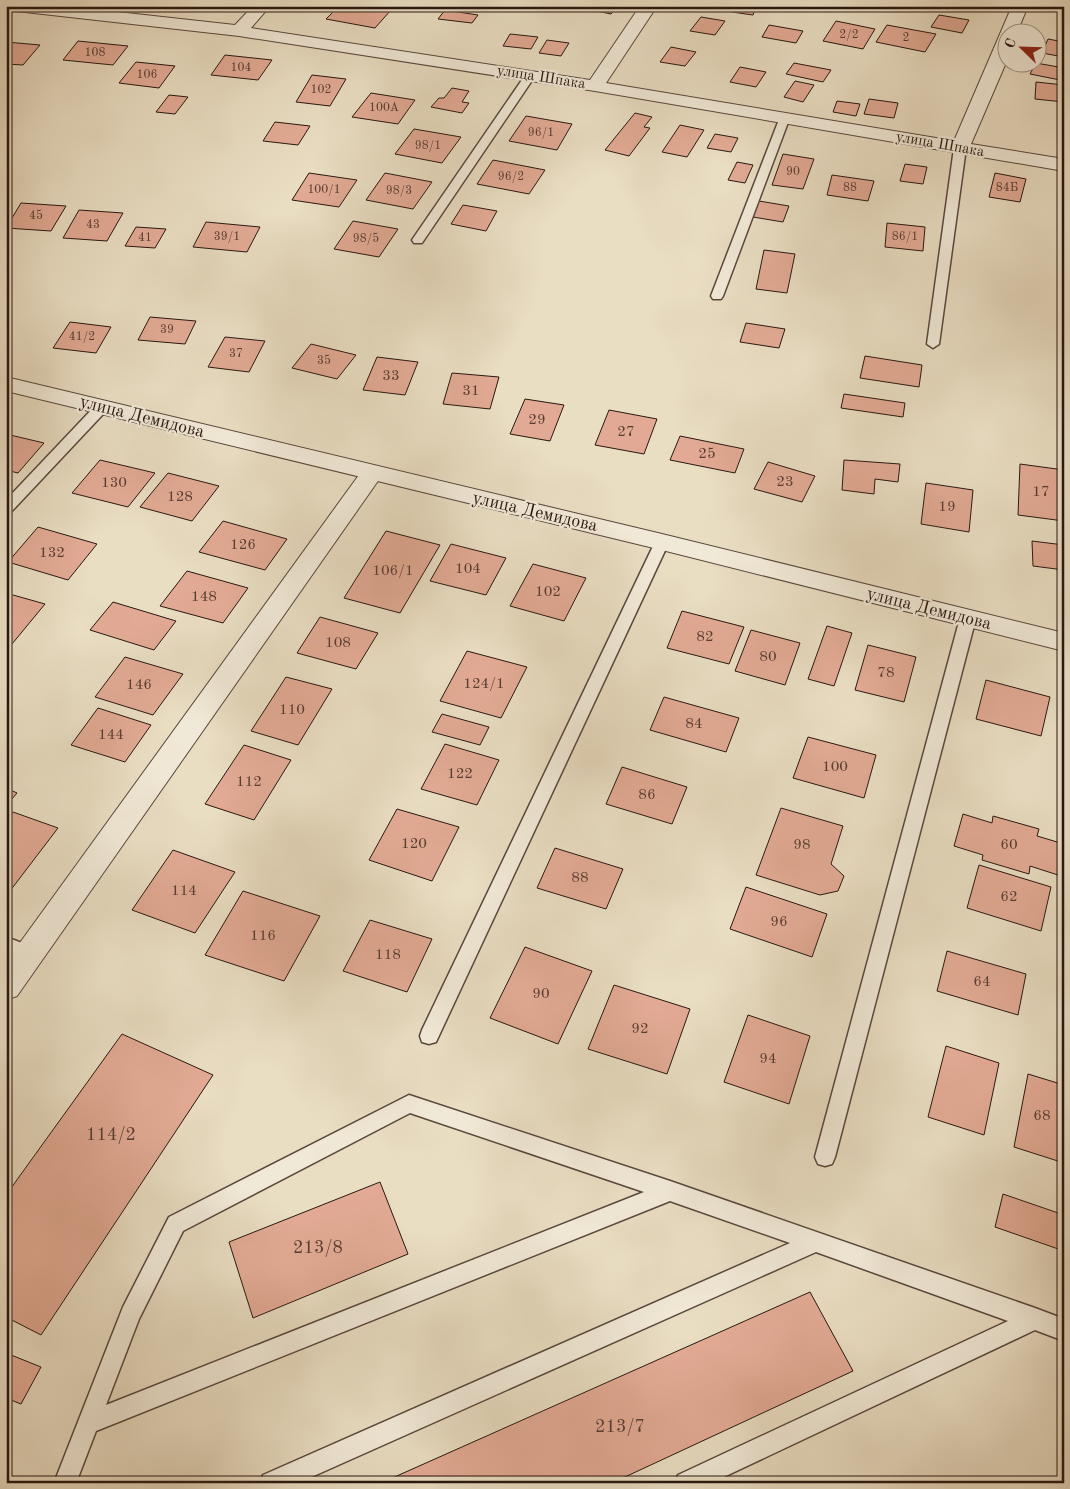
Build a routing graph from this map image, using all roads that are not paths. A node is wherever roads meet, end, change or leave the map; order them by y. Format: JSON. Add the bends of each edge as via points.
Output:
{"nodes":[{"id":1,"x":16,"y":6,"type":"edge"},
{"id":2,"x":262,"y":6,"type":"edge"},
{"id":3,"x":649,"y":6,"type":"edge"},
{"id":4,"x":1020,"y":6,"type":"edge"},
{"id":5,"x":1013,"y":22,"type":"edge"},
{"id":6,"x":239,"y":32,"type":"junction"},
{"id":7,"x":998,"y":58,"type":"edge"},
{"id":8,"x":530,"y":76,"type":"junction"},
{"id":9,"x":595,"y":86,"type":"junction"},
{"id":10,"x":785,"y":117,"type":"junction"},
{"id":11,"x":960,"y":148,"type":"junction"},
{"id":12,"x":1064,"y":166,"type":"edge"},
{"id":13,"x":418,"y":240,"type":"dead end"},
{"id":14,"x":717,"y":296,"type":"dead end"},
{"id":15,"x":933,"y":344,"type":"dead end"},
{"id":16,"x":6,"y":384,"type":"edge"},
{"id":17,"x":101,"y":408,"type":"junction"},
{"id":18,"x":372,"y":473,"type":"junction"},
{"id":19,"x":6,"y":509,"type":"edge"},
{"id":20,"x":662,"y":542,"type":"junction"},
{"id":21,"x":968,"y":618,"type":"junction"},
{"id":22,"x":1064,"y":642,"type":"edge"},
{"id":23,"x":18,"y":949,"type":"edge"},
{"id":24,"x":6,"y":987,"type":"edge"},
{"id":25,"x":429,"y":1036,"type":"dead end"},
{"id":26,"x":825,"y":1157,"type":"dead end"},
{"id":27,"x":670,"y":1191,"type":"junction"},
{"id":28,"x":816,"y":1242,"type":"junction"},
{"id":29,"x":1035,"y":1319,"type":"junction"},
{"id":30,"x":1064,"y":1330,"type":"edge"},
{"id":31,"x":88,"y":1424,"type":"junction"},
{"id":32,"x":65,"y":1483,"type":"edge"},
{"id":33,"x":271,"y":1483,"type":"edge"},
{"id":34,"x":686,"y":1483,"type":"edge"}],
"edges":[{"from":1,"to":6,"type":"street","name":"улица Шпака"},
{"from":2,"to":6,"type":"street"},
{"from":3,"to":9,"type":"street"},
{"from":4,"to":5,"type":"street"},
{"from":6,"to":8,"type":"street","name":"улица Шпака"},
{"from":7,"to":11,"type":"street"},
{"from":8,"to":9,"type":"street","name":"улица Шпака"},
{"from":8,"to":13,"type":"lane"},
{"from":9,"to":10,"type":"street","name":"улица Шпака"},
{"from":10,"to":11,"type":"street","name":"улица Шпака"},
{"from":10,"to":14,"type":"lane"},
{"from":11,"to":12,"type":"street","name":"улица Шпака"},
{"from":11,"to":15,"type":"lane"},
{"from":16,"to":17,"type":"street","name":"улица Демидова"},
{"from":17,"to":18,"type":"street","name":"улица Демидова"},
{"from":17,"to":19,"type":"lane"},
{"from":18,"to":20,"type":"street","name":"улица Демидова"},
{"from":18,"to":23,"type":"street"},
{"from":20,"to":21,"type":"street","name":"улица Демидова"},
{"from":20,"to":25,"type":"lane"},
{"from":21,"to":22,"type":"street","name":"улица Демидова"},
{"from":21,"to":26,"type":"lane"},
{"from":23,"to":24,"type":"street"},
{"from":27,"to":28,"type":"lane"},
{"from":27,"to":31,"type":"lane"},
{"from":27,"to":31,"type":"lane","via":[[409,1104],[176,1224],[130,1314]]},
{"from":28,"to":29,"type":"lane"},
{"from":28,"to":33,"type":"lane"},
{"from":29,"to":30,"type":"lane"},
{"from":29,"to":34,"type":"lane"},
{"from":31,"to":32,"type":"lane"}]}
